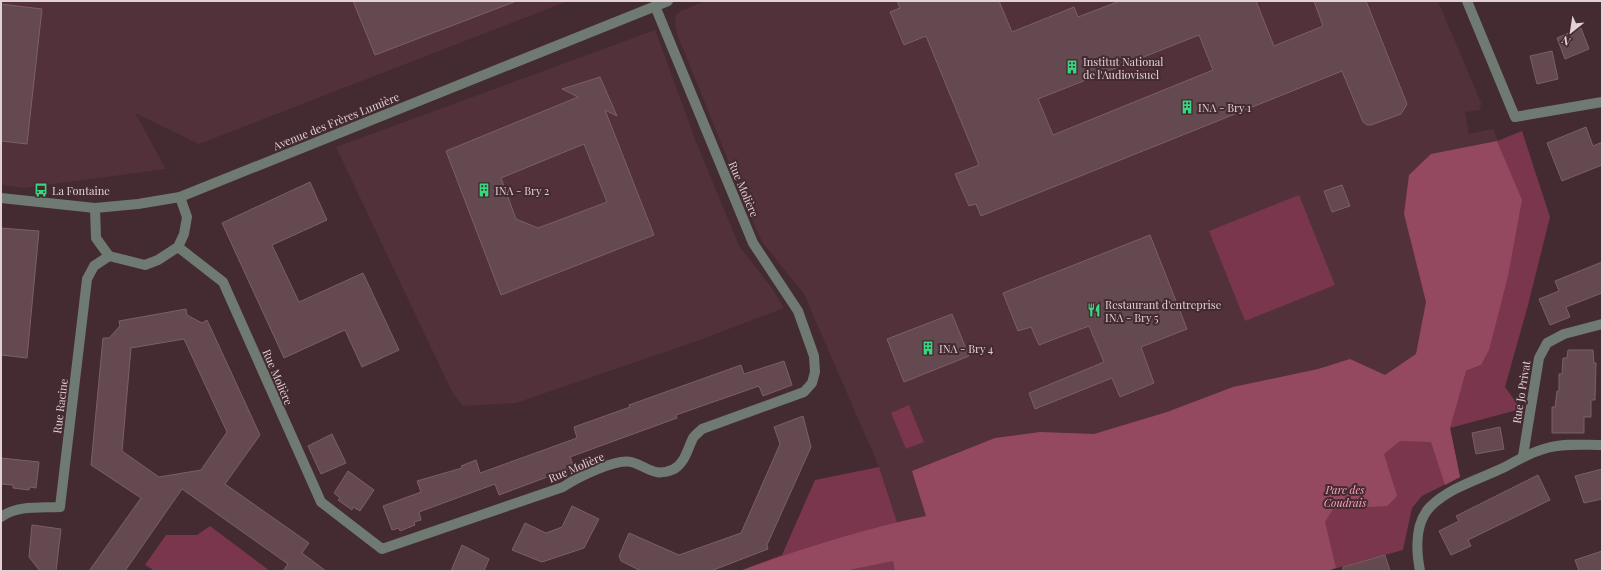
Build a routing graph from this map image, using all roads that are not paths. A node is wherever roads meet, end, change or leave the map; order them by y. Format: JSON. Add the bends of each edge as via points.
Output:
{"nodes":[{"id":1,"x":668,"y":1,"type":"edge"},
{"id":2,"x":1467,"y":1,"type":"edge"},
{"id":3,"x":655,"y":6,"type":"junction"},
{"id":4,"x":1602,"y":102,"type":"edge"},
{"id":5,"x":180,"y":197,"type":"junction"},
{"id":6,"x":1,"y":198,"type":"edge"},
{"id":7,"x":95,"y":208,"type":"junction"},
{"id":8,"x":178,"y":246,"type":"junction"},
{"id":9,"x":109,"y":256,"type":"junction"},
{"id":10,"x":1602,"y":324,"type":"edge"},
{"id":11,"x":1602,"y":445,"type":"edge"},
{"id":12,"x":1523,"y":456,"type":"junction"},
{"id":13,"x":1,"y":517,"type":"edge"},
{"id":14,"x":1420,"y":571,"type":"edge"}],
"edges":[{"from":1,"to":3,"type":"street","name":"Avenue des Frères Lumière"},
{"from":2,"to":4,"type":"street","via":[[1515,117]]},
{"from":3,"to":5,"type":"street","name":"Avenue des Frères Lumière"},
{"from":3,"to":8,"type":"street","name":"Rue Molière","via":[[754,243],[798,311],[811,348],[815,372],[812,383],[804,392],[702,429],[694,436],[682,462],[676,468],[660,473],[630,462],[617,462],[573,479],[563,486],[382,549],[321,502],[223,282]]},
{"from":5,"to":7,"type":"street","name":"Avenue des Frères Lumière"},
{"from":5,"to":8,"type":"street","via":[[187,217],[184,234]]},
{"from":6,"to":7,"type":"street","name":"Avenue des Frères Lumière"},
{"from":7,"to":9,"type":"street","via":[[96,238]]},
{"from":8,"to":9,"type":"street","via":[[158,260],[145,265]]},
{"from":9,"to":13,"type":"street","name":"Rue Racine","via":[[94,266],[87,279],[60,507],[17,510]]},
{"from":10,"to":12,"type":"street","name":"Rue Jo Privat","via":[[1564,334],[1547,343],[1539,358]]},
{"from":11,"to":12,"type":"street","via":[[1548,447]]},
{"from":12,"to":14,"type":"street","via":[[1449,492],[1429,508],[1418,530],[1417,556]]}]}
